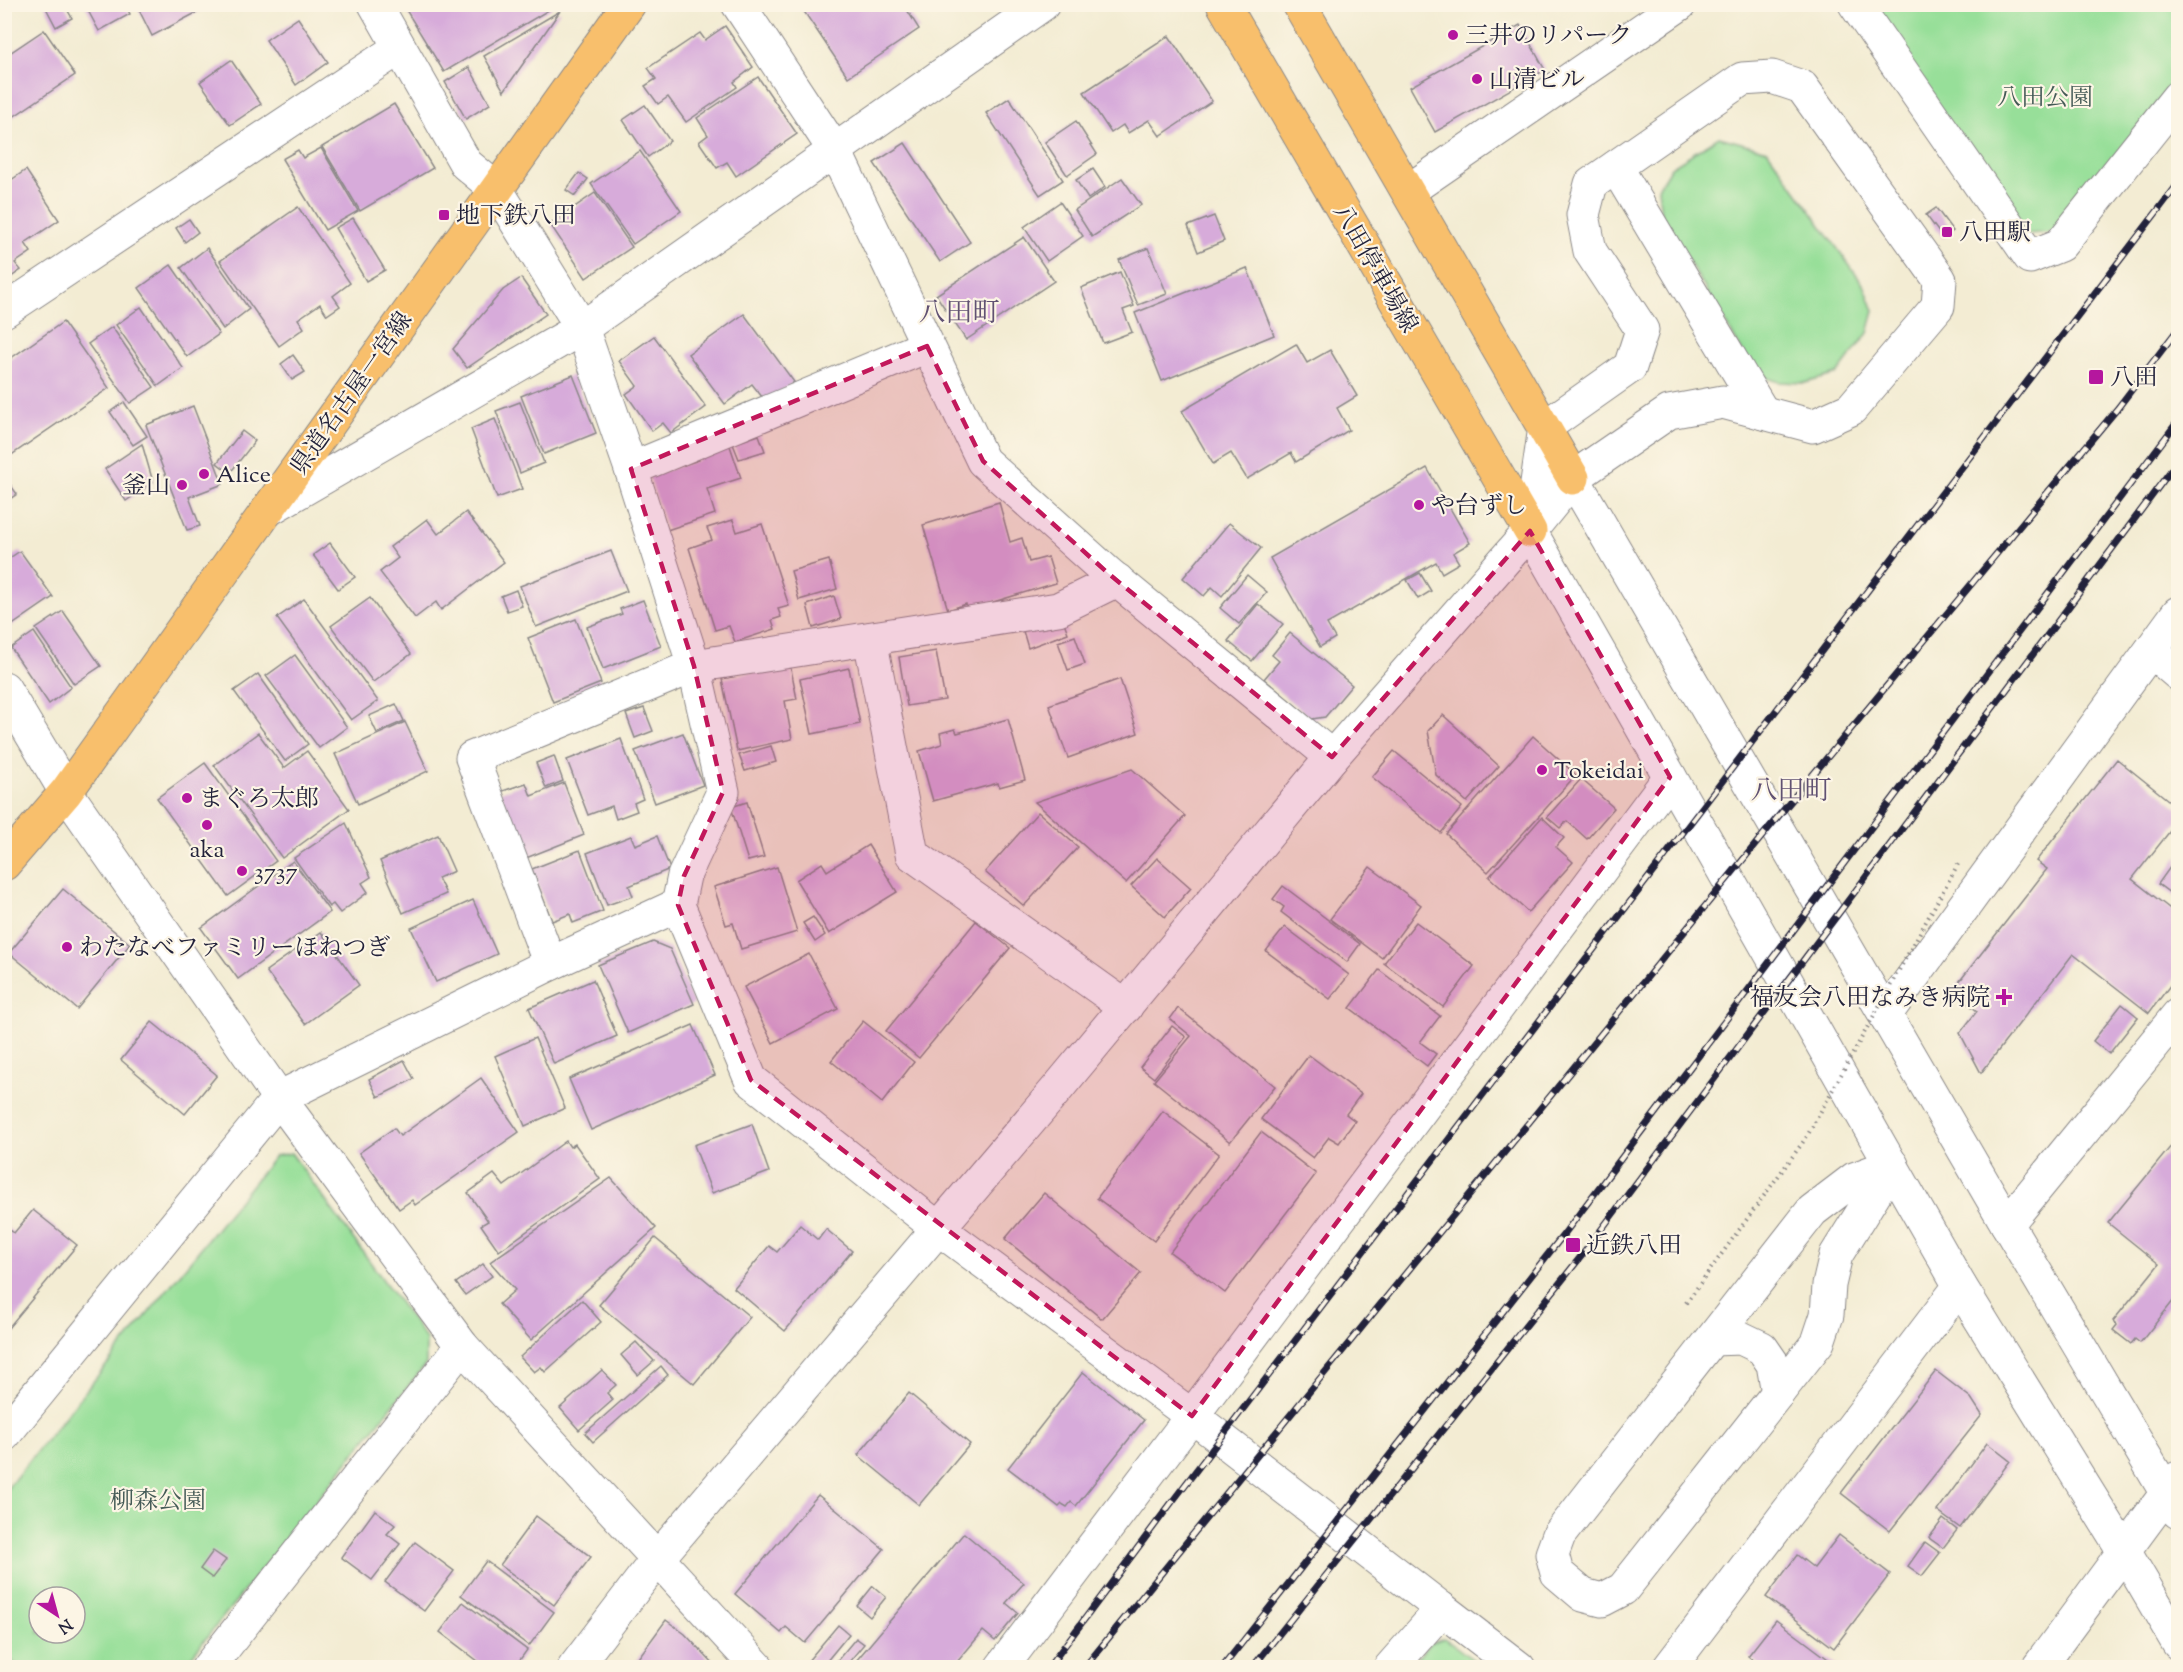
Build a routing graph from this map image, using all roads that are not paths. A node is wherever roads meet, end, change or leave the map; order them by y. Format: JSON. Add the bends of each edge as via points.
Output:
{"nodes":[{"id":1,"x":375,"y":4,"type":"edge"},
{"id":2,"x":629,"y":4,"type":"edge"},
{"id":3,"x":738,"y":4,"type":"edge"},
{"id":4,"x":1043,"y":4,"type":"edge"},
{"id":5,"x":1223,"y":4,"type":"edge"},
{"id":6,"x":1299,"y":4,"type":"edge"},
{"id":7,"x":1680,"y":4,"type":"edge"},
{"id":8,"x":1855,"y":4,"type":"edge"},
{"id":9,"x":399,"y":48,"type":"junction"},
{"id":10,"x":2178,"y":97,"type":"edge"},
{"id":11,"x":835,"y":151,"type":"junction"},
{"id":12,"x":1616,"y":167,"type":"junction"},
{"id":13,"x":496,"y":189,"type":"junction"},
{"id":14,"x":1408,"y":191,"type":"junction"},
{"id":15,"x":4,"y":310,"type":"edge"},
{"id":16,"x":582,"y":328,"type":"junction"},
{"id":17,"x":927,"y":346,"type":"junction"},
{"id":18,"x":1763,"y":413,"type":"junction"},
{"id":19,"x":1545,"y":427,"type":"junction"},
{"id":20,"x":631,"y":469,"type":"junction"},
{"id":21,"x":1574,"y":478,"type":"junction"},
{"id":22,"x":268,"y":509,"type":"junction"},
{"id":23,"x":1530,"y":531,"type":"junction"},
{"id":24,"x":1117,"y":580,"type":"junction"},
{"id":25,"x":2178,"y":613,"type":"edge"},
{"id":26,"x":870,"y":639,"type":"junction"},
{"id":27,"x":2151,"y":651,"type":"junction"},
{"id":28,"x":694,"y":666,"type":"junction"},
{"id":29,"x":2178,"y":674,"type":"edge"},
{"id":30,"x":4,"y":688,"type":"edge"},
{"id":31,"x":1332,"y":757,"type":"junction"},
{"id":32,"x":1670,"y":777,"type":"junction"},
{"id":33,"x":66,"y":792,"type":"junction"},
{"id":34,"x":4,"y":864,"type":"edge"},
{"id":35,"x":678,"y":905,"type":"junction"},
{"id":36,"x":550,"y":964,"type":"junction"},
{"id":37,"x":1126,"y":1007,"type":"junction"},
{"id":38,"x":1886,"y":1015,"type":"junction"},
{"id":39,"x":2178,"y":1015,"type":"edge"},
{"id":40,"x":279,"y":1098,"type":"junction"},
{"id":41,"x":1892,"y":1165,"type":"junction"},
{"id":42,"x":2007,"y":1224,"type":"junction"},
{"id":43,"x":939,"y":1229,"type":"junction"},
{"id":44,"x":1960,"y":1286,"type":"junction"},
{"id":45,"x":1713,"y":1339,"type":"junction"},
{"id":46,"x":462,"y":1346,"type":"junction"},
{"id":47,"x":1778,"y":1393,"type":"junction"},
{"id":48,"x":1192,"y":1416,"type":"junction"},
{"id":49,"x":4,"y":1435,"type":"edge"},
{"id":50,"x":2175,"y":1494,"type":"edge"},
{"id":51,"x":2124,"y":1551,"type":"junction"},
{"id":52,"x":658,"y":1558,"type":"junction"},
{"id":53,"x":1442,"y":1609,"type":"junction"},
{"id":54,"x":2178,"y":1643,"type":"edge"},
{"id":55,"x":208,"y":1668,"type":"edge"},
{"id":56,"x":574,"y":1668,"type":"edge"},
{"id":57,"x":758,"y":1668,"type":"edge"},
{"id":58,"x":1001,"y":1668,"type":"edge"},
{"id":59,"x":1390,"y":1668,"type":"edge"},
{"id":60,"x":1519,"y":1668,"type":"edge"},
{"id":61,"x":1669,"y":1668,"type":"edge"},
{"id":62,"x":2038,"y":1668,"type":"edge"}],
"edges":[{"from":1,"to":9,"type":"street"},
{"from":2,"to":13,"type":"main road","name":"県道名古屋一宮線"},
{"from":3,"to":11,"type":"street"},
{"from":4,"to":11,"type":"street"},
{"from":5,"to":23,"type":"main road","name":"八田停車場線"},
{"from":6,"to":14,"type":"main road"},
{"from":7,"to":14,"type":"street"},
{"from":8,"to":10,"type":"street","via":[[2030,257],[2060,245]]},
{"from":9,"to":13,"type":"street","via":[[466,164]]},
{"from":9,"to":15,"type":"street"},
{"from":11,"to":16,"type":"street"},
{"from":11,"to":17,"type":"street"},
{"from":12,"to":18,"type":"street"},
{"from":12,"to":18,"type":"street","via":[[1742,79],[1772,77],[1802,87],[1940,280],[1938,306],[1851,410],[1813,426]]},
{"from":12,"to":19,"type":"street","via":[[1591,184],[1584,215],[1590,251],[1642,330],[1630,367]]},
{"from":13,"to":16,"type":"street"},
{"from":13,"to":22,"type":"main road","name":"県道名古屋一宮線"},
{"from":14,"to":19,"type":"main road"},
{"from":16,"to":20,"type":"street"},
{"from":16,"to":22,"type":"street"},
{"from":17,"to":20,"type":"street"},
{"from":17,"to":24,"type":"street","via":[[983,461]]},
{"from":18,"to":21,"type":"street","via":[[1723,402],[1670,412]]},
{"from":19,"to":21,"type":"main road"},
{"from":19,"to":23,"type":"street"},
{"from":20,"to":28,"type":"street"},
{"from":21,"to":23,"type":"street"},
{"from":21,"to":38,"type":"street"},
{"from":22,"to":33,"type":"main road","name":"県道名古屋一宮線"},
{"from":23,"to":31,"type":"street"},
{"from":23,"to":32,"type":"street"},
{"from":24,"to":26,"type":"street","via":[[1058,609]]},
{"from":24,"to":31,"type":"street"},
{"from":25,"to":27,"type":"street"},
{"from":26,"to":28,"type":"street"},
{"from":26,"to":37,"type":"street","via":[[912,854]]},
{"from":27,"to":29,"type":"street"},
{"from":27,"to":38,"type":"street"},
{"from":28,"to":35,"type":"street","via":[[723,792],[684,876]]},
{"from":28,"to":36,"type":"street","via":[[472,758]]},
{"from":30,"to":33,"type":"street"},
{"from":31,"to":37,"type":"street"},
{"from":32,"to":41,"type":"street"},
{"from":32,"to":48,"type":"street"},
{"from":33,"to":34,"type":"main road","name":"県道名古屋一宮線"},
{"from":33,"to":40,"type":"street"},
{"from":35,"to":36,"type":"street"},
{"from":35,"to":43,"type":"street","via":[[751,1080]]},
{"from":36,"to":40,"type":"street"},
{"from":37,"to":43,"type":"street"},
{"from":38,"to":42,"type":"street"},
{"from":39,"to":42,"type":"street"},
{"from":40,"to":46,"type":"street"},
{"from":40,"to":49,"type":"street"},
{"from":41,"to":44,"type":"street"},
{"from":41,"to":45,"type":"street","via":[[1854,1179],[1812,1211]]},
{"from":41,"to":47,"type":"street","via":[[1836,1255],[1827,1314],[1818,1342]]},
{"from":42,"to":50,"type":"street"},
{"from":43,"to":48,"type":"street"},
{"from":43,"to":52,"type":"street"},
{"from":44,"to":51,"type":"street"},
{"from":44,"to":61,"type":"street"},
{"from":45,"to":47,"type":"street","via":[[1741,1338],[1762,1348],[1773,1364]]},
{"from":45,"to":47,"type":"street","via":[[1559,1535],[1552,1554],[1557,1573],[1583,1595],[1602,1600],[1623,1589]]},
{"from":46,"to":52,"type":"street"},
{"from":46,"to":55,"type":"street"},
{"from":48,"to":53,"type":"street"},
{"from":48,"to":58,"type":"street"},
{"from":50,"to":51,"type":"street"},
{"from":51,"to":54,"type":"street"},
{"from":51,"to":62,"type":"street"},
{"from":52,"to":56,"type":"street"},
{"from":52,"to":57,"type":"street"},
{"from":53,"to":59,"type":"street"},
{"from":53,"to":60,"type":"street"}]}
